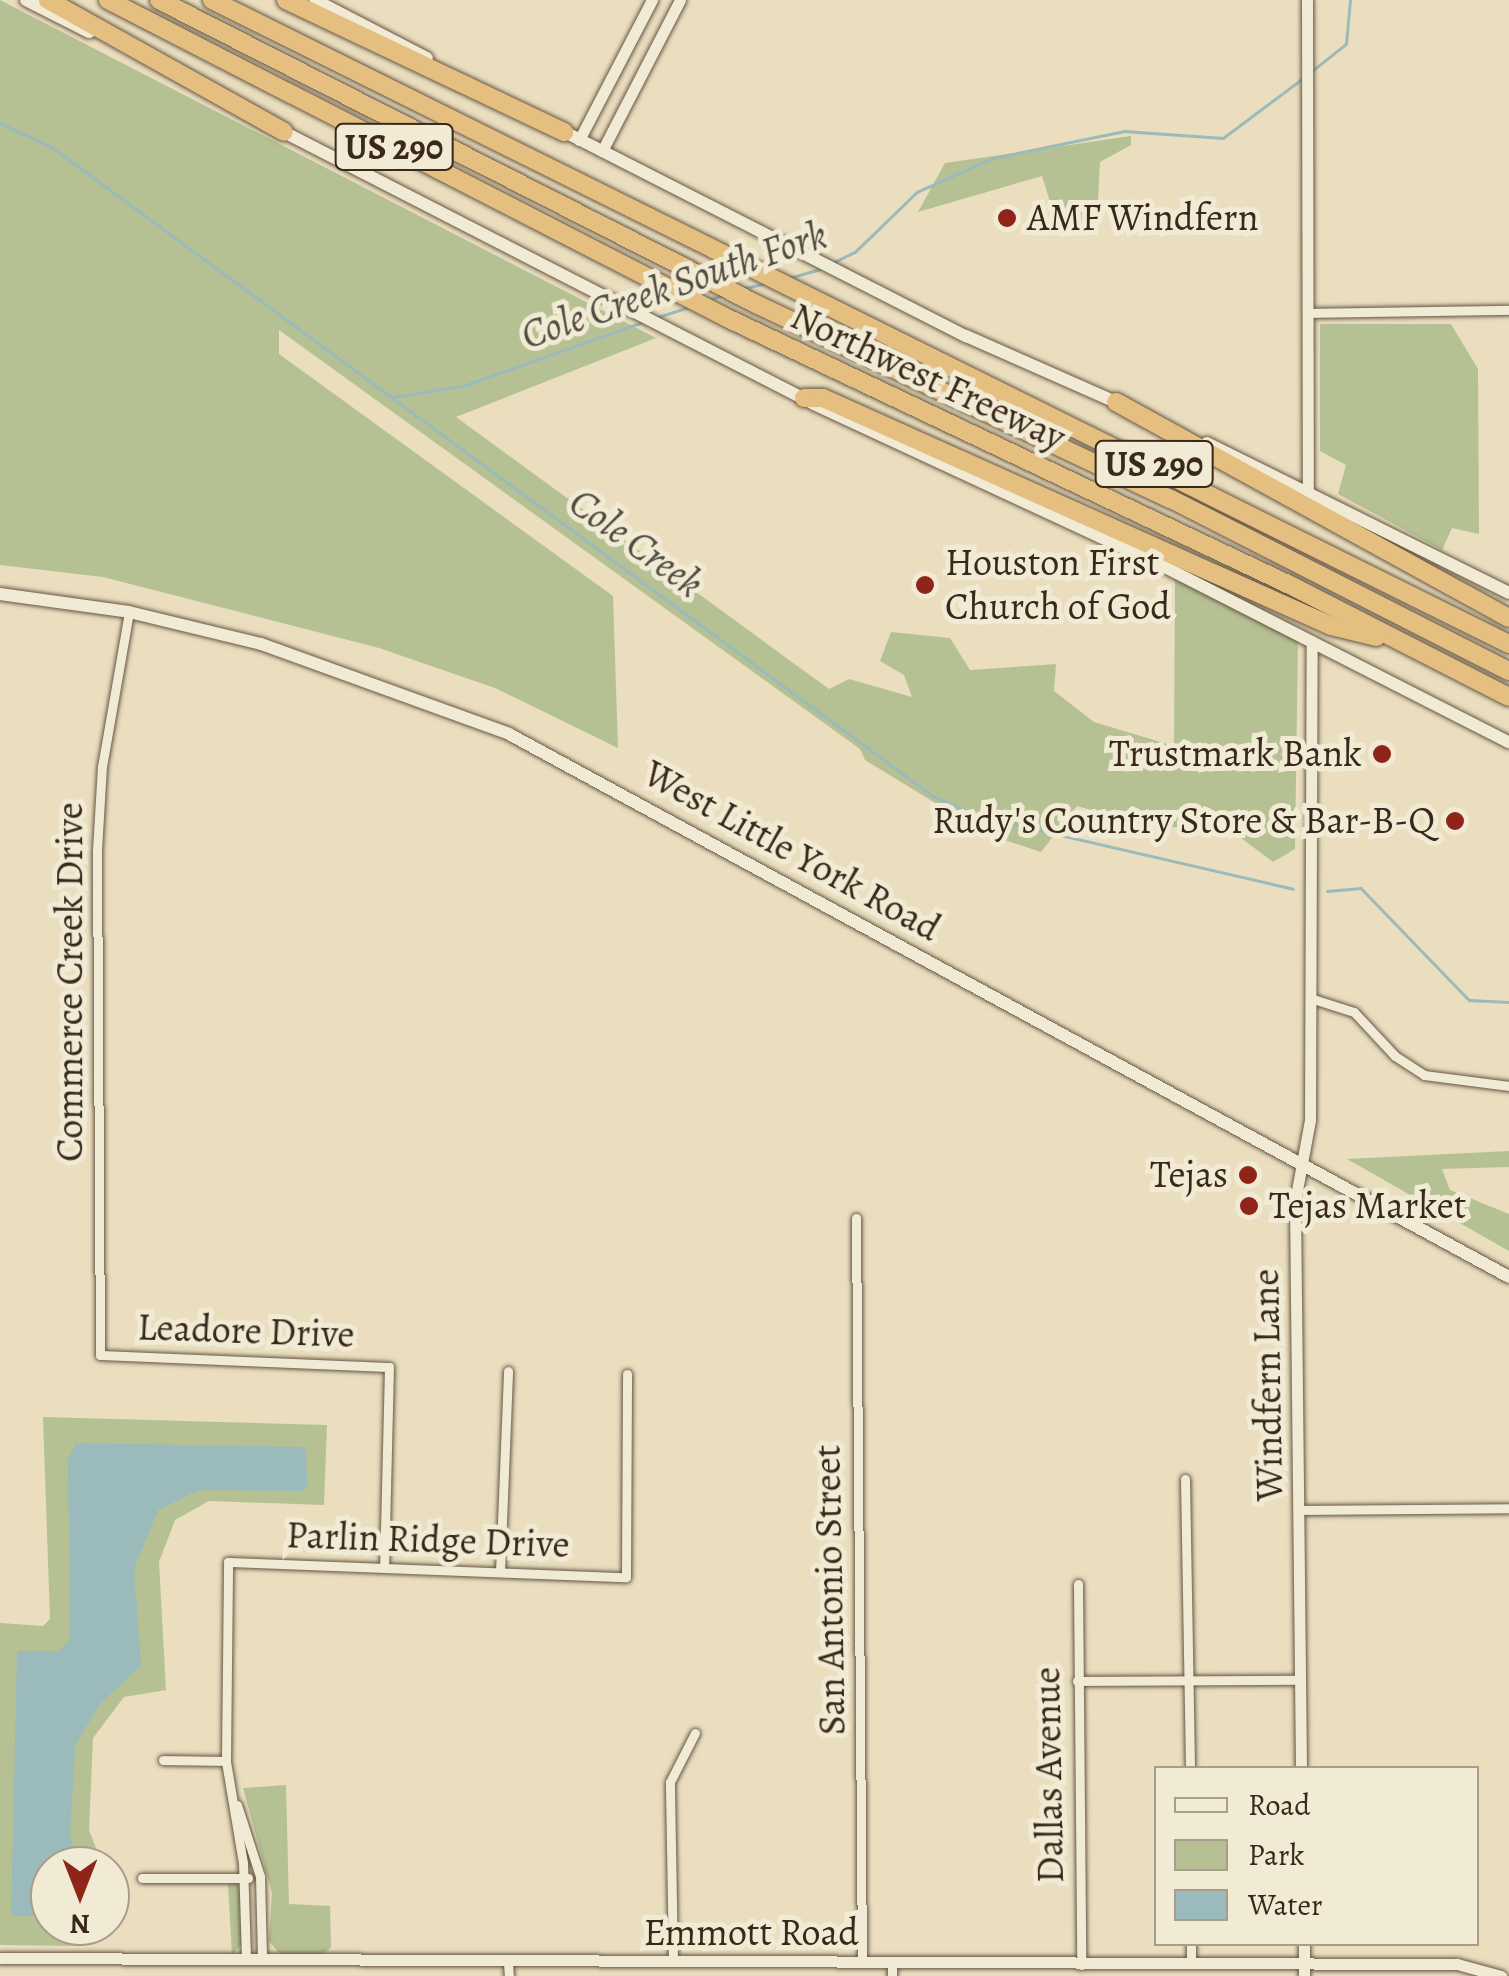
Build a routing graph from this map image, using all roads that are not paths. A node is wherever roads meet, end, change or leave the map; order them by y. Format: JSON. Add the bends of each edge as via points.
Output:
{"nodes":[{"id":1,"x":26,"y":0,"type":"edge"},
{"id":2,"x":48,"y":0,"type":"edge"},
{"id":3,"x":108,"y":0,"type":"edge"},
{"id":4,"x":159,"y":0,"type":"edge"},
{"id":5,"x":212,"y":0,"type":"edge"},
{"id":6,"x":286,"y":0,"type":"edge"},
{"id":7,"x":314,"y":0,"type":"edge"},
{"id":8,"x":652,"y":0,"type":"edge"},
{"id":9,"x":1308,"y":0,"type":"edge"},
{"id":10,"x":677,"y":6,"type":"edge"},
{"id":11,"x":284,"y":132,"type":"junction"},
{"id":12,"x":572,"y":136,"type":"junction"},
{"id":13,"x":602,"y":152,"type":"junction"},
{"id":14,"x":1509,"y":310,"type":"edge"},
{"id":15,"x":1308,"y":313,"type":"junction"},
{"id":16,"x":804,"y":398,"type":"junction"},
{"id":17,"x":1116,"y":402,"type":"junction"},
{"id":18,"x":1308,"y":493,"type":"junction"},
{"id":19,"x":0,"y":594,"type":"edge"},
{"id":20,"x":1509,"y":594,"type":"edge"},
{"id":21,"x":129,"y":612,"type":"junction"},
{"id":22,"x":1509,"y":618,"type":"edge"},
{"id":23,"x":1312,"y":641,"type":"junction"},
{"id":24,"x":1402,"y":643,"type":"junction"},
{"id":25,"x":1509,"y":644,"type":"edge"},
{"id":26,"x":1509,"y":671,"type":"edge"},
{"id":27,"x":1509,"y":697,"type":"edge"},
{"id":28,"x":1509,"y":742,"type":"edge"},
{"id":29,"x":1310,"y":998,"type":"junction"},
{"id":30,"x":1509,"y":1086,"type":"edge"},
{"id":31,"x":1303,"y":1163,"type":"junction"},
{"id":32,"x":856,"y":1218,"type":"dead end"},
{"id":33,"x":1509,"y":1277,"type":"edge"},
{"id":34,"x":100,"y":1354,"type":"joint"},
{"id":35,"x":508,"y":1371,"type":"dead end"},
{"id":36,"x":626,"y":1374,"type":"dead end"},
{"id":37,"x":1185,"y":1479,"type":"dead end"},
{"id":38,"x":1509,"y":1508,"type":"edge"},
{"id":39,"x":1300,"y":1510,"type":"junction"},
{"id":40,"x":384,"y":1568,"type":"junction"},
{"id":41,"x":500,"y":1572,"type":"junction"},
{"id":42,"x":1078,"y":1584,"type":"dead end"},
{"id":43,"x":1299,"y":1680,"type":"junction"},
{"id":44,"x":1077,"y":1681,"type":"junction"},
{"id":45,"x":1189,"y":1682,"type":"junction"},
{"id":46,"x":694,"y":1733,"type":"dead end"},
{"id":47,"x":163,"y":1760,"type":"dead end"},
{"id":48,"x":226,"y":1761,"type":"junction"},
{"id":49,"x":1190,"y":1766,"type":"edge"},
{"id":50,"x":1301,"y":1766,"type":"edge"},
{"id":51,"x":236,"y":1803,"type":"junction"},
{"id":52,"x":260,"y":1876,"type":"junction"},
{"id":53,"x":142,"y":1878,"type":"dead end"},
{"id":54,"x":245,"y":1879,"type":"junction"},
{"id":55,"x":1191,"y":1946,"type":"edge"},
{"id":56,"x":0,"y":1958,"type":"edge"},
{"id":57,"x":246,"y":1958,"type":"junction"},
{"id":58,"x":262,"y":1958,"type":"junction"},
{"id":59,"x":673,"y":1960,"type":"junction"},
{"id":60,"x":862,"y":1961,"type":"junction"},
{"id":61,"x":1192,"y":1962,"type":"junction"},
{"id":62,"x":1081,"y":1965,"type":"junction"},
{"id":63,"x":892,"y":1969,"type":"edge"},
{"id":64,"x":508,"y":1970,"type":"edge"},
{"id":65,"x":1304,"y":1970,"type":"edge"},
{"id":66,"x":1501,"y":1976,"type":"edge"}],
"edges":[{"from":1,"to":11,"type":"main road"},
{"from":2,"to":11,"type":"highway"},
{"from":3,"to":24,"type":"highway","name":"Northwest Freeway","number":"US 290","via":[[726,317]]},
{"from":4,"to":26,"type":"highway","via":[[758,306],[1170,499]]},
{"from":5,"to":25,"type":"highway","name":"Northwest Freeway","number":"US 290"},
{"from":6,"to":12,"type":"highway"},
{"from":7,"to":12,"type":"main road"},
{"from":8,"to":10,"type":"street"},
{"from":8,"to":12,"type":"street"},
{"from":9,"to":15,"type":"street"},
{"from":10,"to":13,"type":"street"},
{"from":11,"to":16,"type":"main road"},
{"from":12,"to":13,"type":"main road"},
{"from":13,"to":17,"type":"main road","via":[[847,277]]},
{"from":14,"to":15,"type":"street"},
{"from":15,"to":18,"type":"street"},
{"from":16,"to":23,"type":"main road"},
{"from":16,"to":24,"type":"highway","via":[[823,398],[1330,626]]},
{"from":17,"to":18,"type":"main road"},
{"from":17,"to":22,"type":"highway"},
{"from":18,"to":20,"type":"main road"},
{"from":19,"to":21,"type":"main road","name":"West Little York Road"},
{"from":21,"to":31,"type":"main road","name":"West Little York Road","via":[[360,674],[510,734]]},
{"from":21,"to":34,"type":"street","name":"Commerce Creek Drive","via":[[102,766],[97,850]]},
{"from":23,"to":28,"type":"main road"},
{"from":23,"to":29,"type":"street","name":"Windfern Lane"},
{"from":24,"to":27,"type":"highway","name":"Northwest Freeway","number":"US 290"},
{"from":29,"to":30,"type":"street","via":[[1354,1012],[1396,1056],[1424,1074]]},
{"from":29,"to":31,"type":"street","name":"Windfern Lane"},
{"from":31,"to":33,"type":"main road","name":"West Little York Road"},
{"from":31,"to":39,"type":"street","name":"Windfern Lane","via":[[1296,1201]]},
{"from":32,"to":60,"type":"street","name":"San Antonio Street"},
{"from":34,"to":40,"type":"street","name":"Leadore Drive","via":[[390,1367]]},
{"from":35,"to":41,"type":"street"},
{"from":36,"to":41,"type":"street","name":"Parlin Ridge Drive","via":[[626,1577]]},
{"from":37,"to":45,"type":"street"},
{"from":38,"to":39,"type":"street"},
{"from":39,"to":43,"type":"street","name":"Windfern Lane"},
{"from":40,"to":41,"type":"street","name":"Parlin Ridge Drive"},
{"from":40,"to":48,"type":"street","name":"Parlin Ridge Drive","via":[[228,1562]]},
{"from":42,"to":44,"type":"street","name":"Dallas Avenue"},
{"from":43,"to":45,"type":"street"},
{"from":43,"to":50,"type":"street","name":"Windfern Lane"},
{"from":44,"to":45,"type":"street"},
{"from":44,"to":62,"type":"street","name":"Dallas Avenue"},
{"from":45,"to":49,"type":"street"},
{"from":46,"to":59,"type":"street","via":[[670,1782]]},
{"from":47,"to":48,"type":"street"},
{"from":48,"to":51,"type":"street"},
{"from":51,"to":52,"type":"street"},
{"from":51,"to":54,"type":"street"},
{"from":52,"to":54,"type":"street"},
{"from":52,"to":58,"type":"street"},
{"from":53,"to":54,"type":"street"},
{"from":54,"to":57,"type":"street"},
{"from":55,"to":61,"type":"street"},
{"from":56,"to":57,"type":"street","name":"Emmott Road"},
{"from":57,"to":58,"type":"street","name":"Emmott Road"},
{"from":58,"to":64,"type":"street","name":"Emmott Road"},
{"from":59,"to":60,"type":"street","name":"Emmott Road"},
{"from":59,"to":64,"type":"street","name":"Emmott Road"},
{"from":60,"to":63,"type":"street","name":"Emmott Road"},
{"from":61,"to":62,"type":"street","name":"Emmott Road"},
{"from":61,"to":65,"type":"street","name":"Emmott Road"},
{"from":62,"to":63,"type":"street","name":"Emmott Road"},
{"from":65,"to":66,"type":"street","name":"Emmott Road","via":[[1458,1964]]}]}
